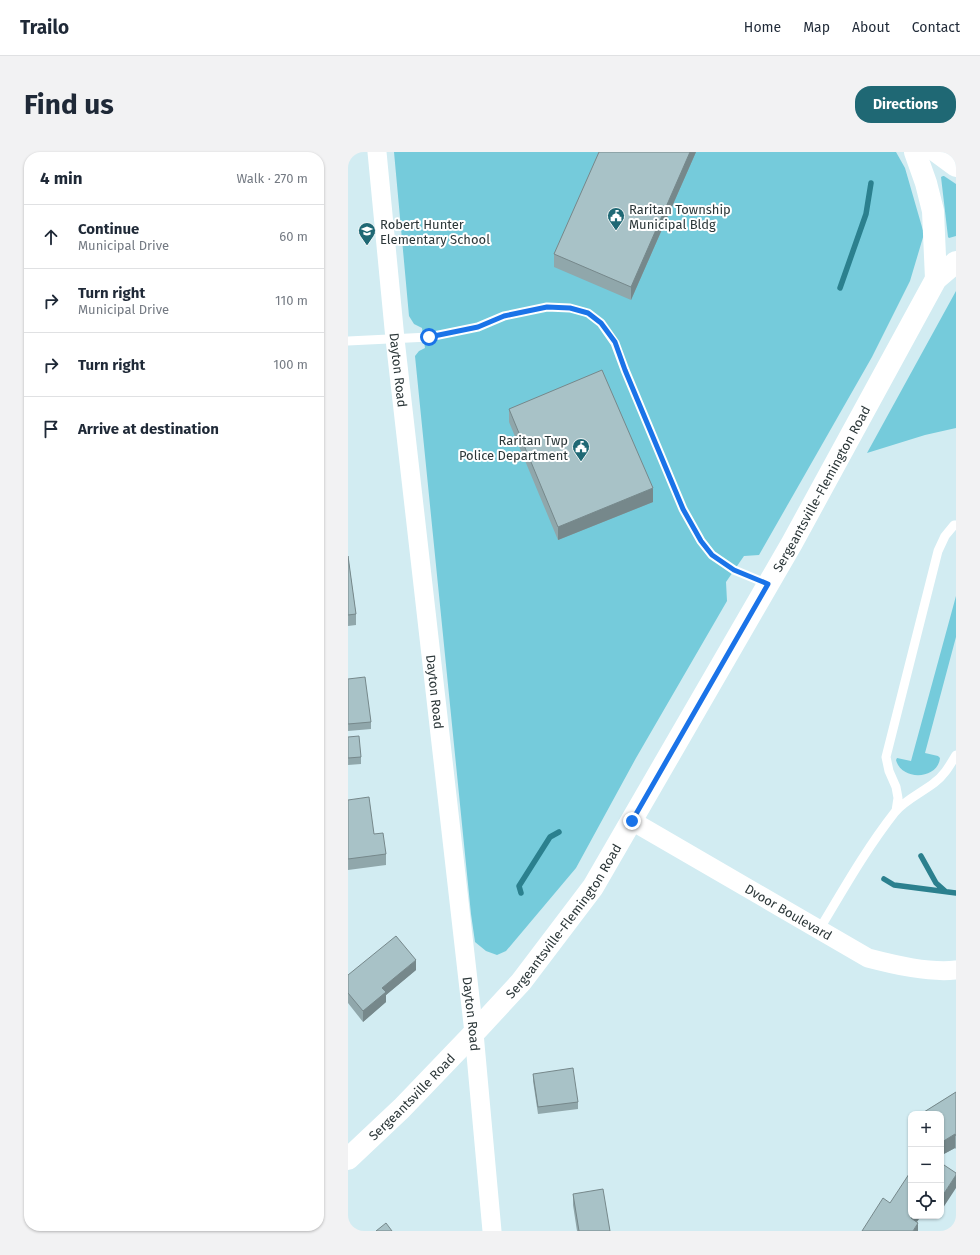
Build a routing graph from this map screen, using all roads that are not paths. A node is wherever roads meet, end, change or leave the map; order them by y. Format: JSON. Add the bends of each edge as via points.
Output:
{"nodes":[{"id":1,"x":377,"y":152,"type":"edge"},
{"id":2,"x":915,"y":152,"type":"edge"},
{"id":3,"x":937,"y":152,"type":"edge"},
{"id":4,"x":956,"y":166,"type":"edge"},
{"id":5,"x":956,"y":262,"type":"edge"},
{"id":6,"x":936,"y":279,"type":"junction"},
{"id":7,"x":395,"y":339,"type":"junction"},
{"id":8,"x":348,"y":341,"type":"edge"},
{"id":9,"x":956,"y":525,"type":"edge"},
{"id":10,"x":768,"y":584,"type":"junction"},
{"id":11,"x":956,"y":755,"type":"edge"},
{"id":12,"x":896,"y":811,"type":"junction"},
{"id":13,"x":632,"y":821,"type":"junction"},
{"id":14,"x":819,"y":930,"type":"junction"},
{"id":15,"x":956,"y":970,"type":"edge"},
{"id":16,"x":474,"y":1033,"type":"junction"},
{"id":17,"x":348,"y":1159,"type":"edge"},
{"id":18,"x":492,"y":1231,"type":"edge"}],
"edges":[{"from":1,"to":7,"type":"street","name":"Dayton Road"},
{"from":2,"to":6,"type":"main road","via":[[933,212]]},
{"from":3,"to":4,"type":"main road"},
{"from":5,"to":6,"type":"main road","name":"Sergeantsville-Flemington Road"},
{"from":6,"to":10,"type":"main road","name":"Sergeantsville-Flemington Road"},
{"from":7,"to":8,"type":"lane"},
{"from":7,"to":10,"type":"lane","via":[[429,337],[478,327],[504,316],[547,307],[570,308],[588,313],[601,323],[615,342],[683,509],[701,541],[712,555],[734,570]]},
{"from":7,"to":16,"type":"street","name":"Dayton Road"},
{"from":9,"to":12,"type":"lane","via":[[945,536],[938,551],[886,757],[898,798]]},
{"from":10,"to":13,"type":"main road","name":"Sergeantsville-Flemington Road"},
{"from":11,"to":12,"type":"lane","via":[[946,772]]},
{"from":12,"to":14,"type":"lane","via":[[863,858]]},
{"from":13,"to":14,"type":"street","name":"Dvoor Boulevard"},
{"from":13,"to":16,"type":"main road","name":"Sergeantsville-Flemington Road","via":[[593,887],[521,982]]},
{"from":14,"to":15,"type":"street","name":"Dvoor Boulevard","via":[[868,958],[898,966]]},
{"from":16,"to":17,"type":"main road","name":"Sergeantsville Road","via":[[402,1108]]},
{"from":16,"to":18,"type":"street","name":"Dayton Road"}]}
